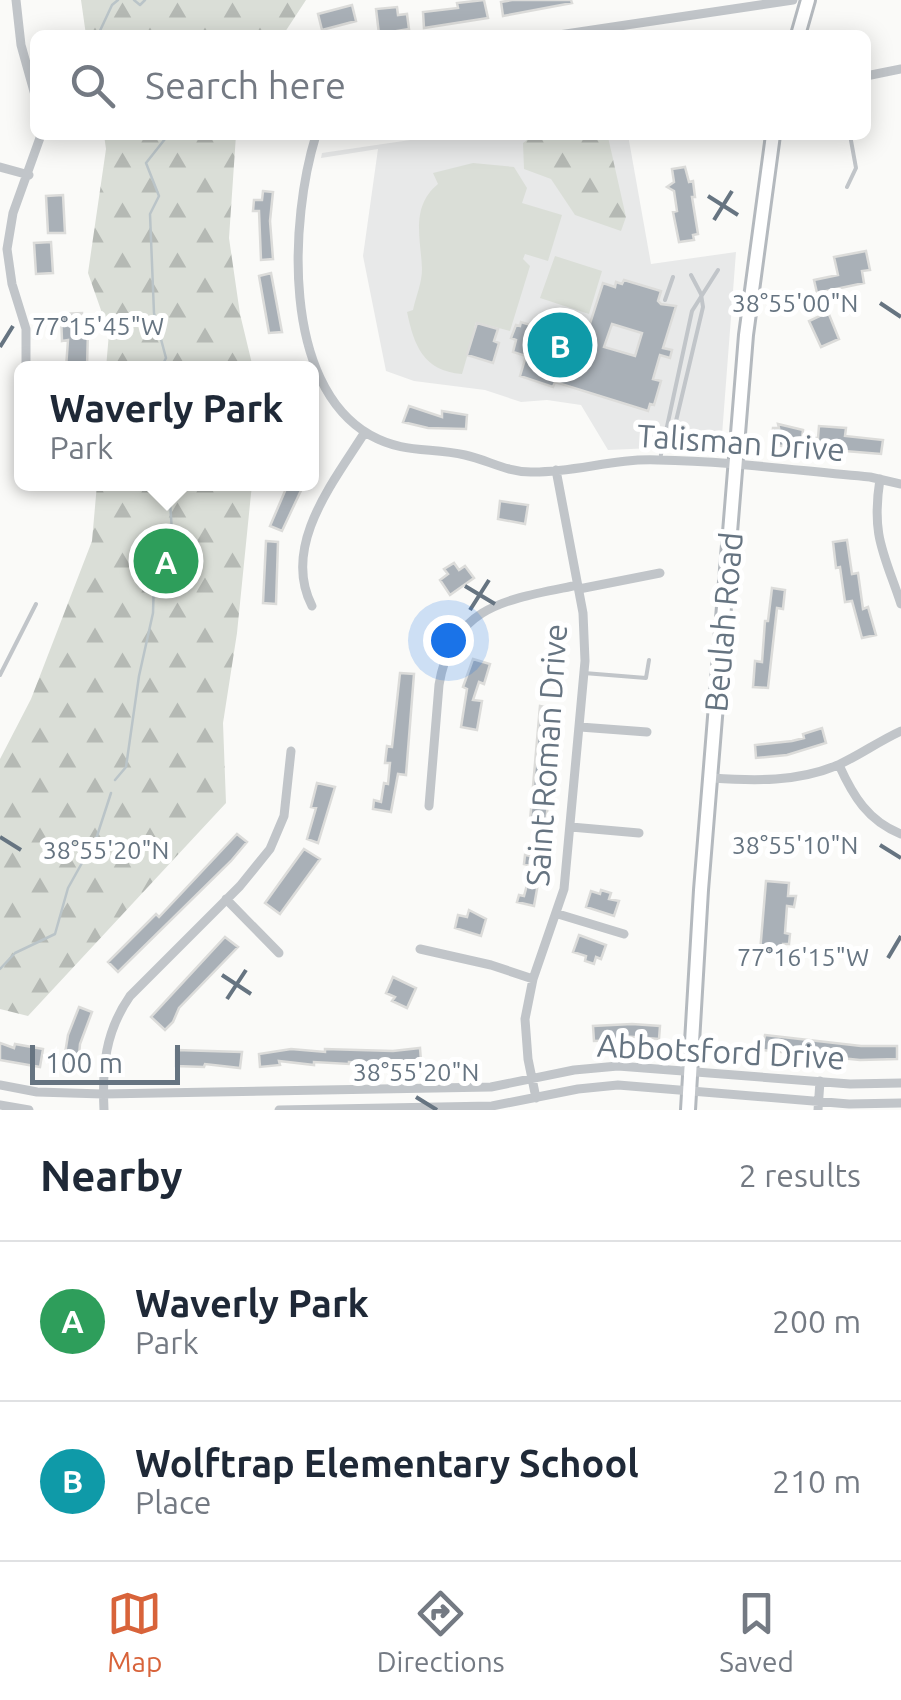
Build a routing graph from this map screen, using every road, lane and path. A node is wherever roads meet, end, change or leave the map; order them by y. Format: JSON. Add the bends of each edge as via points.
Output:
{"nodes":[{"id":1,"x":16,"y":0,"type":"edge"},
{"id":2,"x":800,"y":1,"type":"edge"},
{"id":3,"x":595,"y":30,"type":"edge"},
{"id":4,"x":798,"y":30,"type":"edge"},
{"id":5,"x":901,"y":69,"type":"edge"},
{"id":6,"x":871,"y":75,"type":"edge"},
{"id":7,"x":30,"y":77,"type":"edge"},
{"id":8,"x":40,"y":140,"type":"edge"},
{"id":9,"x":315,"y":140,"type":"edge"},
{"id":10,"x":772,"y":140,"type":"edge"},
{"id":11,"x":851,"y":140,"type":"edge"},
{"id":12,"x":0,"y":167,"type":"edge"},
{"id":13,"x":29,"y":174,"type":"junction"},
{"id":14,"x":847,"y":187,"type":"dead end"},
{"id":15,"x":718,"y":270,"type":"dead end"},
{"id":16,"x":692,"y":275,"type":"dead end"},
{"id":17,"x":673,"y":277,"type":"dead end"},
{"id":18,"x":701,"y":294,"type":"junction"},
{"id":19,"x":665,"y":300,"type":"dead end"},
{"id":20,"x":26,"y":361,"type":"edge"},
{"id":21,"x":313,"y":361,"type":"edge"},
{"id":22,"x":319,"y":375,"type":"edge"},
{"id":23,"x":668,"y":431,"type":"junction"},
{"id":24,"x":365,"y":432,"type":"junction"},
{"id":25,"x":660,"y":460,"type":"junction"},
{"id":26,"x":738,"y":466,"type":"junction"},
{"id":27,"x":556,"y":470,"type":"junction"},
{"id":28,"x":880,"y":479,"type":"junction"},
{"id":29,"x":901,"y":484,"type":"edge"},
{"id":30,"x":660,"y":574,"type":"dead end"},
{"id":31,"x":578,"y":586,"type":"junction"},
{"id":32,"x":36,"y":604,"type":"dead end"},
{"id":33,"x":901,"y":604,"type":"edge"},
{"id":34,"x":312,"y":606,"type":"dead end"},
{"id":35,"x":650,"y":660,"type":"dead end"},
{"id":36,"x":584,"y":674,"type":"junction"},
{"id":37,"x":0,"y":675,"type":"edge"},
{"id":38,"x":580,"y":728,"type":"junction"},
{"id":39,"x":901,"y":731,"type":"edge"},
{"id":40,"x":647,"y":732,"type":"dead end"},
{"id":41,"x":290,"y":751,"type":"dead end"},
{"id":42,"x":839,"y":764,"type":"junction"},
{"id":43,"x":712,"y":778,"type":"junction"},
{"id":44,"x":430,"y":806,"type":"dead end"},
{"id":45,"x":572,"y":827,"type":"junction"},
{"id":46,"x":639,"y":833,"type":"dead end"},
{"id":47,"x":901,"y":834,"type":"edge"},
{"id":48,"x":226,"y":899,"type":"junction"},
{"id":49,"x":558,"y":914,"type":"junction"},
{"id":50,"x":624,"y":934,"type":"dead end"},
{"id":51,"x":420,"y":949,"type":"dead end"},
{"id":52,"x":278,"y":953,"type":"dead end"},
{"id":53,"x":533,"y":979,"type":"junction"},
{"id":54,"x":690,"y":1071,"type":"junction"},
{"id":55,"x":532,"y":1080,"type":"junction"},
{"id":56,"x":820,"y":1082,"type":"junction"},
{"id":57,"x":901,"y":1083,"type":"edge"},
{"id":58,"x":0,"y":1085,"type":"edge"},
{"id":59,"x":689,"y":1090,"type":"junction"},
{"id":60,"x":103,"y":1094,"type":"junction"},
{"id":61,"x":536,"y":1098,"type":"junction"},
{"id":62,"x":901,"y":1102,"type":"edge"},
{"id":63,"x":0,"y":1104,"type":"edge"},
{"id":64,"x":819,"y":1106,"type":"edge"},
{"id":65,"x":28,"y":1110,"type":"edge"},
{"id":66,"x":104,"y":1110,"type":"edge"},
{"id":67,"x":278,"y":1110,"type":"edge"},
{"id":68,"x":688,"y":1110,"type":"edge"}],
"edges":[{"from":1,"to":7,"type":"street"},
{"from":2,"to":3,"type":"street"},
{"from":2,"to":4,"type":"main road"},
{"from":5,"to":6,"type":"street"},
{"from":8,"to":13,"type":"street"},
{"from":9,"to":21,"type":"street","name":"Talisman Drive","via":[[297,232]]},
{"from":10,"to":26,"type":"main road","name":"Beulah Road","via":[[753,272]]},
{"from":11,"to":14,"type":"lane","via":[[856,168]]},
{"from":12,"to":13,"type":"street"},
{"from":13,"to":20,"type":"street","via":[[7,249],[26,329]]},
{"from":15,"to":18,"type":"lane"},
{"from":16,"to":18,"type":"lane"},
{"from":17,"to":19,"type":"lane"},
{"from":18,"to":23,"type":"lane"},
{"from":18,"to":23,"type":"lane","via":[[676,421]]},
{"from":22,"to":24,"type":"street","name":"Talisman Drive"},
{"from":23,"to":25,"type":"lane"},
{"from":24,"to":27,"type":"street","name":"Talisman Drive","via":[[410,450],[465,454],[512,471]]},
{"from":24,"to":34,"type":"street","via":[[321,501],[307,537],[303,578]]},
{"from":25,"to":26,"type":"street","name":"Talisman Drive"},
{"from":25,"to":27,"type":"street","name":"Talisman Drive"},
{"from":26,"to":28,"type":"street","name":"Talisman Drive"},
{"from":26,"to":43,"type":"main road","name":"Beulah Road"},
{"from":27,"to":31,"type":"street","name":"Saint Roman Drive"},
{"from":28,"to":29,"type":"street","name":"Talisman Drive"},
{"from":28,"to":33,"type":"street","via":[[878,539]]},
{"from":30,"to":31,"type":"street"},
{"from":31,"to":36,"type":"street","name":"Saint Roman Drive"},
{"from":31,"to":44,"type":"street","via":[[488,608],[454,640],[439,685]]},
{"from":32,"to":37,"type":"lane"},
{"from":35,"to":36,"type":"lane","via":[[646,678]]},
{"from":36,"to":38,"type":"street","name":"Saint Roman Drive"},
{"from":38,"to":40,"type":"street"},
{"from":38,"to":45,"type":"street","name":"Saint Roman Drive"},
{"from":39,"to":42,"type":"street"},
{"from":41,"to":48,"type":"street","via":[[278,833]]},
{"from":42,"to":43,"type":"street","via":[[782,780]]},
{"from":42,"to":47,"type":"street","via":[[869,814]]},
{"from":43,"to":54,"type":"main road","name":"Beulah Road"},
{"from":45,"to":46,"type":"street"},
{"from":45,"to":49,"type":"street","name":"Saint Roman Drive"},
{"from":48,"to":52,"type":"street"},
{"from":48,"to":60,"type":"street","via":[[120,1010],[107,1042]]},
{"from":49,"to":50,"type":"street"},
{"from":49,"to":53,"type":"street","name":"Saint Roman Drive"},
{"from":51,"to":53,"type":"street"},
{"from":53,"to":55,"type":"street","name":"Saint Roman Drive","via":[[525,1019]]},
{"from":54,"to":55,"type":"street","name":"Abbotsford Drive","via":[[600,1066]]},
{"from":54,"to":56,"type":"street","name":"Abbotsford Drive"},
{"from":54,"to":59,"type":"main road","name":"Beulah Road"},
{"from":55,"to":60,"type":"street","name":"Abbotsford Drive"},
{"from":55,"to":61,"type":"street","name":"Saint Roman Drive"},
{"from":56,"to":57,"type":"street","name":"Abbotsford Drive"},
{"from":56,"to":64,"type":"street"},
{"from":58,"to":60,"type":"street","name":"Abbotsford Drive"},
{"from":59,"to":61,"type":"street","name":"Abbotsford Drive","via":[[601,1086]]},
{"from":59,"to":64,"type":"street","name":"Abbotsford Drive"},
{"from":59,"to":68,"type":"main road","name":"Beulah Road"},
{"from":60,"to":66,"type":"street"},
{"from":61,"to":67,"type":"street","name":"Abbotsford Drive","via":[[492,1106]]},
{"from":62,"to":64,"type":"street","name":"Abbotsford Drive"},
{"from":63,"to":65,"type":"street"}]}
